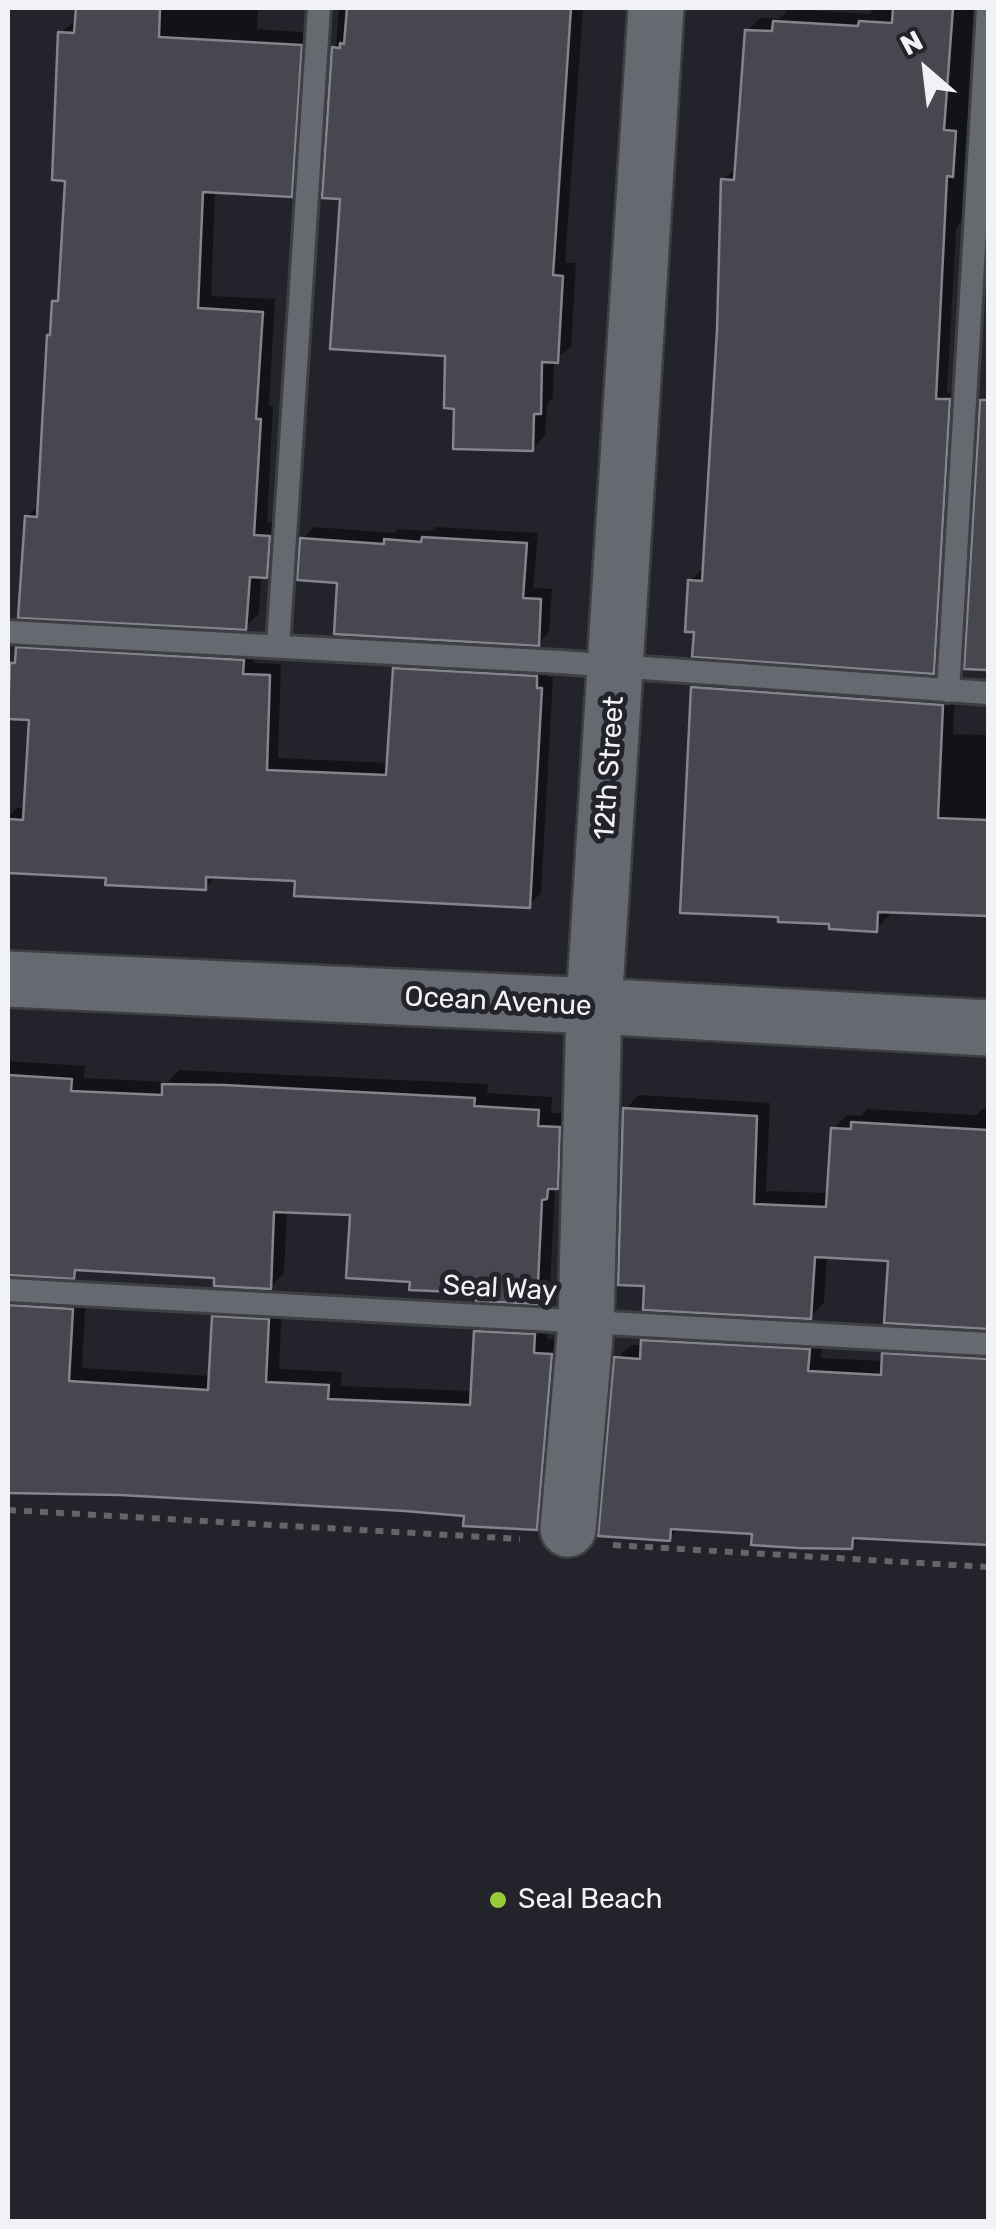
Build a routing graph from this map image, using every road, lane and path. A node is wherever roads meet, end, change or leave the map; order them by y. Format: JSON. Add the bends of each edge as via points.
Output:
{"nodes":[{"id":1,"x":319,"y":8,"type":"edge"},
{"id":2,"x":656,"y":8,"type":"edge"},
{"id":3,"x":988,"y":8,"type":"edge"},
{"id":4,"x":8,"y":632,"type":"edge"},
{"id":5,"x":278,"y":646,"type":"junction"},
{"id":6,"x":617,"y":667,"type":"junction"},
{"id":7,"x":948,"y":691,"type":"junction"},
{"id":8,"x":988,"y":693,"type":"edge"},
{"id":9,"x":8,"y":980,"type":"edge"},
{"id":10,"x":594,"y":1006,"type":"junction"},
{"id":11,"x":988,"y":1028,"type":"edge"},
{"id":12,"x":8,"y":1290,"type":"edge"},
{"id":13,"x":586,"y":1324,"type":"junction"},
{"id":14,"x":988,"y":1344,"type":"edge"},
{"id":15,"x":8,"y":1510,"type":"edge"},
{"id":16,"x":566,"y":1538,"type":"junction"},
{"id":17,"x":988,"y":1567,"type":"edge"}],
"edges":[{"from":1,"to":5,"type":"lane"},
{"from":2,"to":6,"type":"street","name":"12th Street"},
{"from":3,"to":7,"type":"lane"},
{"from":4,"to":5,"type":"lane"},
{"from":5,"to":6,"type":"lane"},
{"from":6,"to":7,"type":"lane"},
{"from":6,"to":10,"type":"street","name":"12th Street"},
{"from":7,"to":8,"type":"lane"},
{"from":9,"to":10,"type":"street","name":"Ocean Avenue"},
{"from":10,"to":11,"type":"street","name":"Ocean Avenue"},
{"from":10,"to":13,"type":"street","name":"12th Street"},
{"from":12,"to":13,"type":"lane","name":"Seal Way"},
{"from":13,"to":14,"type":"lane","name":"Seal Way"},
{"from":13,"to":16,"type":"street","name":"12th Street"},
{"from":15,"to":16,"type":"path"},
{"from":16,"to":17,"type":"path"}]}
